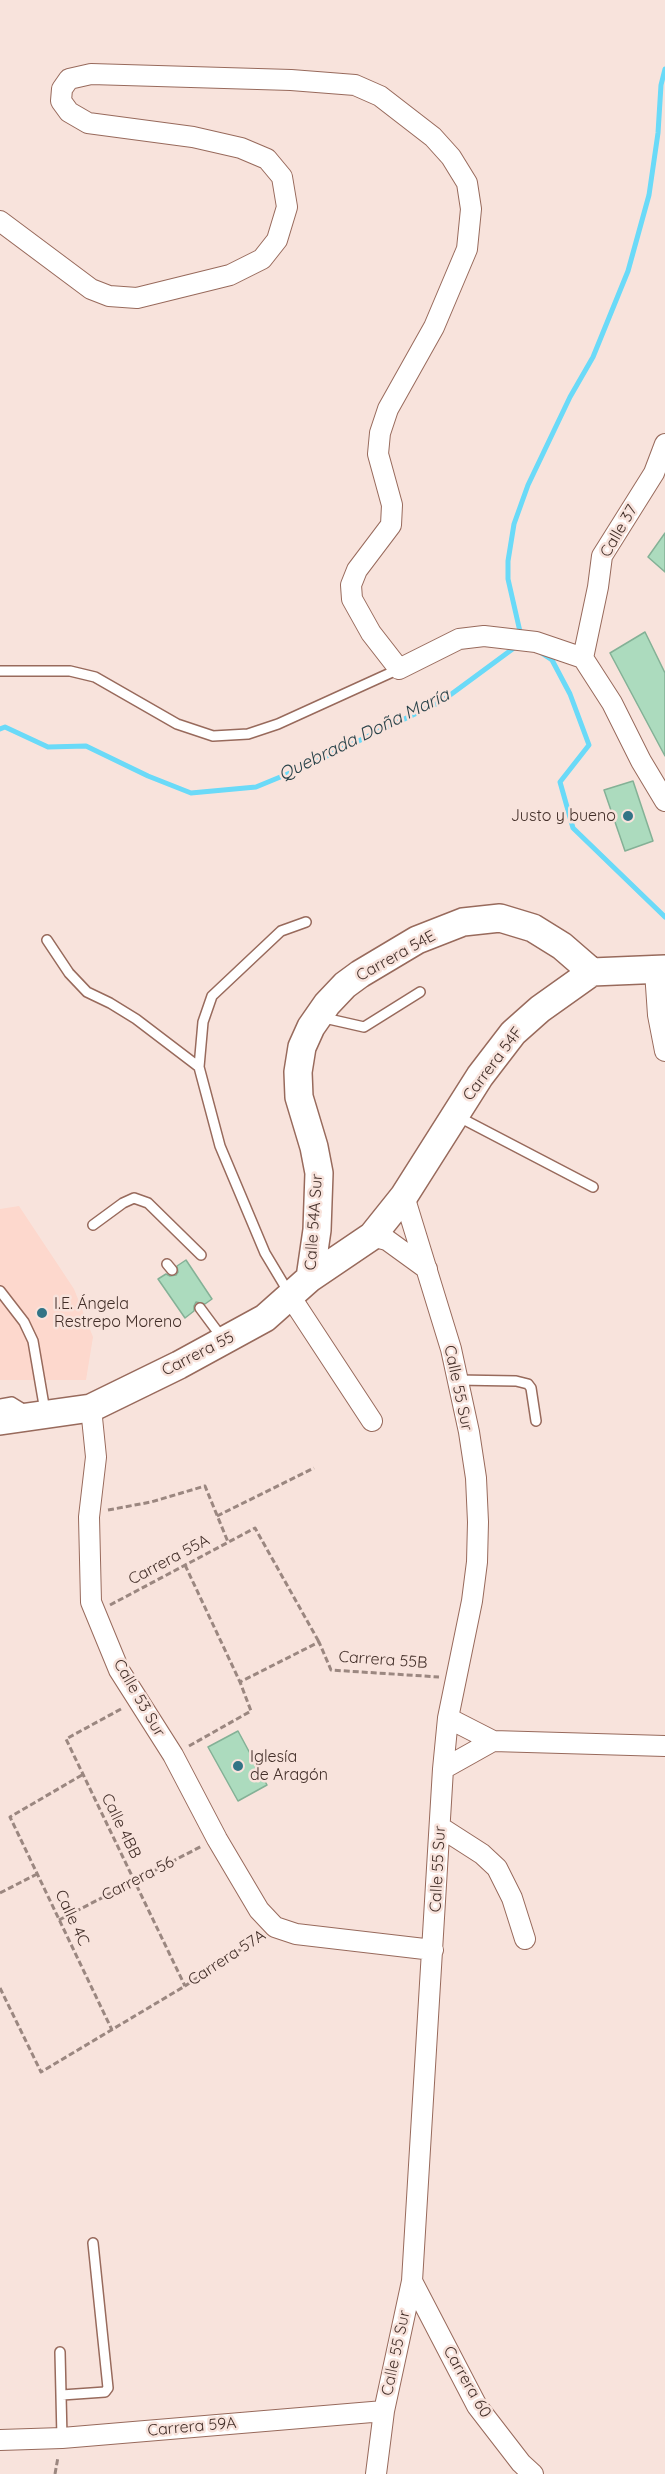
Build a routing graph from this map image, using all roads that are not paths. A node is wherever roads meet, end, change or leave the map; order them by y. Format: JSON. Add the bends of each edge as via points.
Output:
{"nodes":[{"id":1,"x":0,"y":221,"type":"edge"},
{"id":2,"x":665,"y":444,"type":"edge"},
{"id":3,"x":583,"y":658,"type":"junction"},
{"id":4,"x":399,"y":669,"type":"junction"},
{"id":5,"x":0,"y":671,"type":"edge"},
{"id":6,"x":665,"y":801,"type":"edge"},
{"id":7,"x":306,"y":922,"type":"dead end"},
{"id":8,"x":47,"y":940,"type":"dead end"},
{"id":9,"x":660,"y":970,"type":"edge"},
{"id":10,"x":592,"y":972,"type":"junction"},
{"id":11,"x":420,"y":992,"type":"dead end"},
{"id":12,"x":315,"y":1021,"type":"junction"},
{"id":13,"x":665,"y":1051,"type":"edge"},
{"id":14,"x":199,"y":1067,"type":"junction"},
{"id":15,"x":456,"y":1115,"type":"junction"},
{"id":16,"x":593,"y":1187,"type":"dead end"},
{"id":17,"x":405,"y":1196,"type":"junction"},
{"id":18,"x":93,"y":1225,"type":"dead end"},
{"id":19,"x":372,"y":1236,"type":"junction"},
{"id":20,"x":201,"y":1255,"type":"dead end"},
{"id":21,"x":427,"y":1269,"type":"junction"},
{"id":22,"x":310,"y":1278,"type":"junction"},
{"id":23,"x":0,"y":1291,"type":"edge"},
{"id":24,"x":290,"y":1296,"type":"junction"},
{"id":25,"x":200,"y":1308,"type":"dead end"},
{"id":26,"x":224,"y":1341,"type":"junction"},
{"id":27,"x":457,"y":1380,"type":"junction"},
{"id":28,"x":0,"y":1404,"type":"edge"},
{"id":29,"x":91,"y":1408,"type":"junction"},
{"id":30,"x":39,"y":1414,"type":"junction"},
{"id":31,"x":0,"y":1421,"type":"edge"},
{"id":32,"x":372,"y":1421,"type":"dead end"},
{"id":33,"x":536,"y":1421,"type":"dead end"},
{"id":34,"x":448,"y":1718,"type":"junction"},
{"id":35,"x":493,"y":1741,"type":"junction"},
{"id":36,"x":665,"y":1746,"type":"edge"},
{"id":37,"x":443,"y":1769,"type":"junction"},
{"id":38,"x":440,"y":1827,"type":"junction"},
{"id":39,"x":275,"y":1926,"type":"joint"},
{"id":40,"x":525,"y":1938,"type":"dead end"},
{"id":41,"x":434,"y":1950,"type":"junction"},
{"id":42,"x":93,"y":2243,"type":"dead end"},
{"id":43,"x":412,"y":2281,"type":"junction"},
{"id":44,"x":60,"y":2352,"type":"dead end"},
{"id":45,"x":62,"y":2395,"type":"junction"},
{"id":46,"x":384,"y":2411,"type":"junction"},
{"id":47,"x":62,"y":2438,"type":"junction"},
{"id":48,"x":0,"y":2440,"type":"edge"},
{"id":49,"x":376,"y":2474,"type":"edge"},
{"id":50,"x":533,"y":2474,"type":"edge"}],
"edges":[{"from":1,"to":4,"type":"street","via":[[91,289],[110,296],[137,298],[230,274],[262,259],[277,240],[287,207],[282,177],[267,159],[241,148],[193,137],[88,123],[69,112],[61,101],[62,89],[69,79],[91,74],[291,80],[355,86],[380,96],[433,137],[451,157],[467,183],[471,209],[467,249],[434,327],[388,409],[378,454],[392,505],[391,525],[357,570],[351,585],[352,599],[371,633]]},
{"from":2,"to":3,"type":"street","name":"Calle 37","via":[[654,473],[602,556]]},
{"from":3,"to":4,"type":"street","via":[[536,642],[484,636],[459,639]]},
{"from":3,"to":6,"type":"street"},
{"from":4,"to":5,"type":"lane","via":[[278,724],[248,734],[213,736],[177,724],[95,677],[70,671]]},
{"from":7,"to":14,"type":"lane","via":[[281,931],[212,996],[203,1022]]},
{"from":8,"to":14,"type":"lane","via":[[87,993],[159,1035]]},
{"from":9,"to":10,"type":"main road"},
{"from":9,"to":13,"type":"street","via":[[658,1014]]},
{"from":10,"to":12,"type":"main road","name":"Carrera 54E","via":[[534,928],[500,918],[462,922],[417,940],[345,985]]},
{"from":10,"to":15,"type":"main road","name":"Carrera 54F","via":[[513,1033]]},
{"from":11,"to":12,"type":"lane","via":[[364,1027]]},
{"from":12,"to":22,"type":"main road","name":"Calle 54A Sur","via":[[302,1047],[297,1072],[298,1097],[319,1173]]},
{"from":14,"to":24,"type":"lane","via":[[220,1146],[265,1252]]},
{"from":15,"to":16,"type":"lane"},
{"from":15,"to":17,"type":"main road","name":"Carrera 54F"},
{"from":17,"to":19,"type":"main road","name":"Carrera 54F"},
{"from":17,"to":21,"type":"street","name":"Calle 55 Sur"},
{"from":18,"to":20,"type":"lane","via":[[134,1198],[148,1203]]},
{"from":19,"to":21,"type":"street","via":[[387,1240]]},
{"from":19,"to":22,"type":"main road","name":"Carrera 55"},
{"from":21,"to":27,"type":"street","name":"Calle 55 Sur"},
{"from":22,"to":24,"type":"main road","name":"Carrera 55"},
{"from":23,"to":30,"type":"lane","via":[[33,1341]]},
{"from":24,"to":26,"type":"main road","name":"Carrera 55","via":[[264,1318]]},
{"from":24,"to":32,"type":"street"},
{"from":25,"to":26,"type":"lane"},
{"from":26,"to":29,"type":"main road","name":"Carrera 55"},
{"from":27,"to":33,"type":"lane","via":[[528,1384]]},
{"from":27,"to":34,"type":"street","name":"Calle 55 Sur","via":[[476,1478],[477,1563]]},
{"from":28,"to":30,"type":"lane","via":[[12,1402]]},
{"from":29,"to":30,"type":"main road","name":"Carrera 55"},
{"from":29,"to":39,"type":"street","name":"Calle 53 Sur","via":[[96,1457],[89,1516],[91,1602],[119,1670],[173,1755],[260,1910]]},
{"from":30,"to":31,"type":"main road","name":"Carrera 55"},
{"from":34,"to":35,"type":"street"},
{"from":34,"to":37,"type":"street","name":"Calle 55 Sur"},
{"from":35,"to":36,"type":"street"},
{"from":35,"to":37,"type":"street"},
{"from":37,"to":38,"type":"street","name":"Calle 55 Sur"},
{"from":38,"to":40,"type":"street","via":[[497,1868]]},
{"from":38,"to":41,"type":"street","name":"Calle 55 Sur"},
{"from":39,"to":41,"type":"street","name":"Carrera 57A","via":[[296,1934]]},
{"from":41,"to":43,"type":"street","name":"Calle 55 Sur"},
{"from":42,"to":45,"type":"lane","via":[[108,2388],[105,2392]]},
{"from":43,"to":46,"type":"street","name":"Calle 55 Sur"},
{"from":43,"to":50,"type":"street","name":"Carrera 60","via":[[477,2406]]},
{"from":44,"to":45,"type":"lane"},
{"from":45,"to":47,"type":"lane"},
{"from":46,"to":47,"type":"street","name":"Carrera 59A"},
{"from":46,"to":49,"type":"street","name":"Calle 55 Sur"},
{"from":47,"to":48,"type":"street","name":"Carrera 59A"}]}
